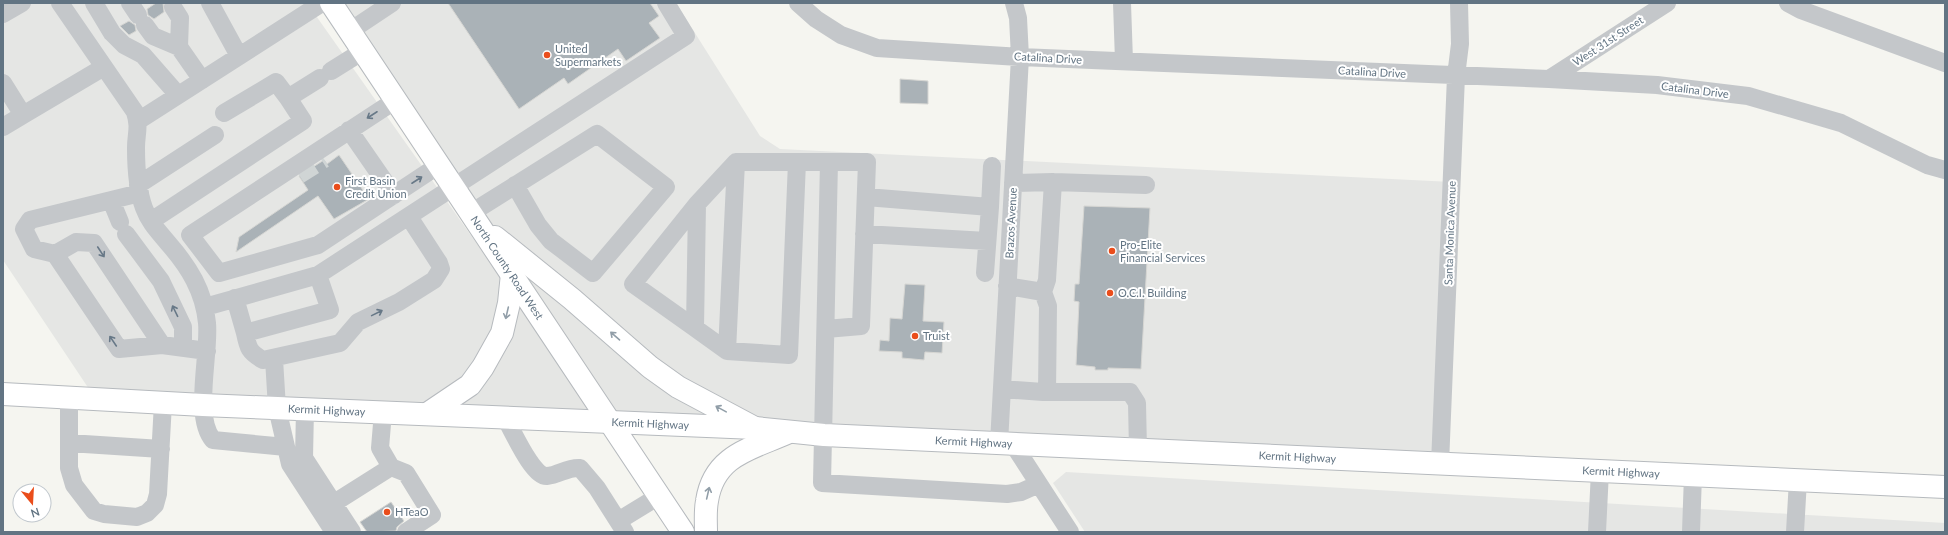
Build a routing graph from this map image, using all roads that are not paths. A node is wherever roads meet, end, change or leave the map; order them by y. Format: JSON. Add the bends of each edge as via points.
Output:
{"nodes":[{"id":1,"x":22,"y":3,"type":"edge"},
{"id":2,"x":60,"y":3,"type":"edge"},
{"id":3,"x":94,"y":3,"type":"edge"},
{"id":4,"x":210,"y":3,"type":"edge"},
{"id":5,"x":322,"y":3,"type":"edge"},
{"id":6,"x":331,"y":3,"type":"edge"},
{"id":7,"x":392,"y":3,"type":"edge"},
{"id":8,"x":666,"y":3,"type":"edge"},
{"id":9,"x":798,"y":3,"type":"edge"},
{"id":10,"x":1014,"y":3,"type":"edge"},
{"id":11,"x":1122,"y":3,"type":"edge"},
{"id":12,"x":1459,"y":3,"type":"edge"},
{"id":13,"x":1788,"y":3,"type":"edge"},
{"id":14,"x":1663,"y":4,"type":"edge"},
{"id":15,"x":173,"y":7,"type":"dead end"},
{"id":16,"x":3,"y":14,"type":"edge"},
{"id":17,"x":138,"y":14,"type":"edge"},
{"id":18,"x":350,"y":31,"type":"junction"},
{"id":19,"x":179,"y":47,"type":"junction"},
{"id":20,"x":363,"y":51,"type":"junction"},
{"id":21,"x":239,"y":56,"type":"junction"},
{"id":22,"x":1020,"y":57,"type":"junction"},
{"id":23,"x":1124,"y":61,"type":"junction"},
{"id":24,"x":1945,"y":63,"type":"edge"},
{"id":25,"x":104,"y":67,"type":"junction"},
{"id":26,"x":1456,"y":76,"type":"junction"},
{"id":27,"x":1549,"y":79,"type":"junction"},
{"id":28,"x":202,"y":80,"type":"junction"},
{"id":29,"x":3,"y":82,"type":"edge"},
{"id":30,"x":178,"y":96,"type":"junction"},
{"id":31,"x":288,"y":98,"type":"junction"},
{"id":32,"x":396,"y":100,"type":"junction"},
{"id":33,"x":224,"y":113,"type":"dead end"},
{"id":34,"x":23,"y":115,"type":"junction"},
{"id":35,"x":138,"y":121,"type":"junction"},
{"id":36,"x":3,"y":127,"type":"edge"},
{"id":37,"x":344,"y":133,"type":"junction"},
{"id":38,"x":215,"y":135,"type":"dead end"},
{"id":39,"x":324,"y":159,"type":"tunnel mouth"},
{"id":40,"x":736,"y":162,"type":"junction"},
{"id":41,"x":797,"y":162,"type":"junction"},
{"id":42,"x":830,"y":162,"type":"junction"},
{"id":43,"x":439,"y":165,"type":"junction"},
{"id":44,"x":992,"y":166,"type":"dead end"},
{"id":45,"x":1945,"y":170,"type":"edge"},
{"id":46,"x":1053,"y":182,"type":"junction"},
{"id":47,"x":1013,"y":183,"type":"junction"},
{"id":48,"x":515,"y":185,"type":"junction"},
{"id":49,"x":1146,"y":185,"type":"dead end"},
{"id":50,"x":454,"y":187,"type":"junction"},
{"id":51,"x":139,"y":189,"type":"junction"},
{"id":52,"x":394,"y":195,"type":"junction"},
{"id":53,"x":866,"y":197,"type":"junction"},
{"id":54,"x":111,"y":200,"type":"junction"},
{"id":55,"x":697,"y":204,"type":"junction"},
{"id":56,"x":990,"y":206,"type":"junction"},
{"id":57,"x":409,"y":217,"type":"junction"},
{"id":58,"x":476,"y":219,"type":"junction"},
{"id":59,"x":151,"y":221,"type":"junction"},
{"id":60,"x":864,"y":234,"type":"junction"},
{"id":61,"x":162,"y":235,"type":"junction"},
{"id":62,"x":987,"y":241,"type":"junction"},
{"id":63,"x":203,"y":252,"type":"junction"},
{"id":64,"x":140,"y":253,"type":"junction"},
{"id":65,"x":56,"y":254,"type":"junction"},
{"id":66,"x":185,"y":264,"type":"junction"},
{"id":67,"x":984,"y":272,"type":"dead end"},
{"id":68,"x":512,"y":274,"type":"junction"},
{"id":69,"x":318,"y":275,"type":"junction"},
{"id":70,"x":1007,"y":286,"type":"junction"},
{"id":71,"x":1043,"y":292,"type":"junction"},
{"id":72,"x":235,"y":298,"type":"junction"},
{"id":73,"x":205,"y":307,"type":"junction"},
{"id":74,"x":695,"y":328,"type":"junction"},
{"id":75,"x":826,"y":329,"type":"junction"},
{"id":76,"x":245,"y":333,"type":"junction"},
{"id":77,"x":162,"y":345,"type":"junction"},
{"id":78,"x":183,"y":348,"type":"junction"},
{"id":79,"x":207,"y":351,"type":"junction"},
{"id":80,"x":727,"y":351,"type":"junction"},
{"id":81,"x":274,"y":359,"type":"junction"},
{"id":82,"x":1002,"y":389,"type":"junction"},
{"id":83,"x":1047,"y":392,"type":"junction"},
{"id":84,"x":3,"y":394,"type":"edge"},
{"id":85,"x":69,"y":398,"type":"junction"},
{"id":86,"x":163,"y":403,"type":"junction"},
{"id":87,"x":203,"y":405,"type":"junction"},
{"id":88,"x":277,"y":408,"type":"junction"},
{"id":89,"x":305,"y":409,"type":"junction"},
{"id":90,"x":383,"y":412,"type":"junction"},
{"id":91,"x":427,"y":414,"type":"junction"},
{"id":92,"x":505,"y":418,"type":"junction"},
{"id":93,"x":610,"y":423,"type":"junction"},
{"id":94,"x":755,"y":428,"type":"junction"},
{"id":95,"x":787,"y":433,"type":"junction"},
{"id":96,"x":824,"y":435,"type":"junction"},
{"id":97,"x":69,"y":443,"type":"junction"},
{"id":98,"x":1006,"y":444,"type":"junction"},
{"id":99,"x":286,"y":447,"type":"junction"},
{"id":100,"x":160,"y":449,"type":"junction"},
{"id":101,"x":1138,"y":450,"type":"junction"},
{"id":102,"x":1440,"y":464,"type":"junction"},
{"id":103,"x":390,"y":467,"type":"junction"},
{"id":104,"x":1600,"y":471,"type":"junction"},
{"id":105,"x":1694,"y":476,"type":"junction"},
{"id":106,"x":1798,"y":480,"type":"junction"},
{"id":107,"x":1039,"y":484,"type":"junction"},
{"id":108,"x":1945,"y":487,"type":"edge"},
{"id":109,"x":659,"y":496,"type":"junction"},
{"id":110,"x":334,"y":503,"type":"junction"},
{"id":111,"x":622,"y":527,"type":"edge"},
{"id":112,"x":334,"y":532,"type":"edge"},
{"id":113,"x":352,"y":532,"type":"edge"},
{"id":114,"x":406,"y":532,"type":"edge"},
{"id":115,"x":683,"y":532,"type":"edge"},
{"id":116,"x":706,"y":532,"type":"edge"},
{"id":117,"x":1070,"y":532,"type":"edge"},
{"id":118,"x":1597,"y":532,"type":"edge"},
{"id":119,"x":1691,"y":532,"type":"edge"},
{"id":120,"x":1795,"y":532,"type":"edge"}],
"edges":[{"from":1,"to":16,"type":"street"},
{"from":2,"to":25,"type":"street"},
{"from":3,"to":30,"type":"street","via":[[112,33],[124,45],[143,55]]},
{"from":4,"to":21,"type":"street"},
{"from":5,"to":21,"type":"street"},
{"from":6,"to":18,"type":"main road","name":"North County Road West"},
{"from":7,"to":18,"type":"street"},
{"from":8,"to":50,"type":"street","via":[[686,36]]},
{"from":9,"to":22,"type":"street","name":"Catalina Drive","via":[[816,19],[841,35],[877,48]]},
{"from":10,"to":22,"type":"street","name":"Brazos Avenue","via":[[1018,18]]},
{"from":11,"to":23,"type":"street"},
{"from":12,"to":26,"type":"street","name":"Santa Monica Avenue","via":[[1460,44]]},
{"from":13,"to":24,"type":"street"},
{"from":14,"to":27,"type":"street","name":"West 31st Street"},
{"from":15,"to":19,"type":"street","via":[[180,18]]},
{"from":17,"to":19,"type":"street","via":[[153,36]]},
{"from":18,"to":20,"type":"main road","name":"North County Road West"},
{"from":19,"to":28,"type":"street"},
{"from":20,"to":31,"type":"street"},
{"from":20,"to":32,"type":"main road","name":"North County Road West"},
{"from":21,"to":28,"type":"street"},
{"from":22,"to":23,"type":"street","name":"Catalina Drive"},
{"from":22,"to":47,"type":"street","name":"Brazos Avenue"},
{"from":23,"to":26,"type":"street","name":"Catalina Drive"},
{"from":25,"to":34,"type":"street"},
{"from":25,"to":35,"type":"street","via":[[135,112]]},
{"from":26,"to":27,"type":"street","name":"Catalina Drive"},
{"from":26,"to":102,"type":"street","name":"Santa Monica Avenue"},
{"from":27,"to":45,"type":"street","name":"Catalina Drive","via":[[1657,85],[1748,96],[1841,123],[1927,165]]},
{"from":28,"to":30,"type":"street"},
{"from":29,"to":34,"type":"street"},
{"from":30,"to":35,"type":"street"},
{"from":31,"to":33,"type":"street","via":[[276,82]]},
{"from":31,"to":59,"type":"street","via":[[303,121]]},
{"from":32,"to":37,"type":"street","one_way":true},
{"from":32,"to":43,"type":"main road","name":"North County Road West"},
{"from":34,"to":36,"type":"street"},
{"from":35,"to":51,"type":"street","via":[[136,148]]},
{"from":37,"to":39,"type":"street","via":[[340,148]]},
{"from":37,"to":52,"type":"street"},
{"from":37,"to":63,"type":"street","via":[[291,174],[190,235]]},
{"from":38,"to":51,"type":"street"},
{"from":40,"to":41,"type":"street"},
{"from":40,"to":55,"type":"street"},
{"from":40,"to":80,"type":"street"},
{"from":41,"to":42,"type":"street"},
{"from":41,"to":80,"type":"street","via":[[789,355]]},
{"from":42,"to":53,"type":"street","via":[[867,162]]},
{"from":42,"to":75,"type":"street"},
{"from":43,"to":50,"type":"main road","name":"North County Road West"},
{"from":52,"to":43,"type":"street","one_way":true},
{"from":44,"to":56,"type":"street"},
{"from":46,"to":47,"type":"street"},
{"from":46,"to":49,"type":"street"},
{"from":46,"to":71,"type":"street","via":[[1047,280]]},
{"from":47,"to":70,"type":"street","name":"Brazos Avenue"},
{"from":48,"to":48,"type":"street","via":[[596,134],[666,187],[593,273],[551,242]]},
{"from":48,"to":58,"type":"street"},
{"from":50,"to":57,"type":"street"},
{"from":50,"to":58,"type":"main road","name":"North County Road West"},
{"from":51,"to":54,"type":"street"},
{"from":51,"to":59,"type":"street"},
{"from":52,"to":63,"type":"street","via":[[318,245],[219,273]]},
{"from":53,"to":56,"type":"street"},
{"from":53,"to":60,"type":"street"},
{"from":54,"to":64,"type":"street","via":[[123,228]]},
{"from":54,"to":65,"type":"street","via":[[30,220],[24,229],[34,249]]},
{"from":55,"to":74,"type":"street"},
{"from":55,"to":74,"type":"street","via":[[633,284]]},
{"from":56,"to":62,"type":"street"},
{"from":57,"to":69,"type":"street"},
{"from":81,"to":57,"type":"street","one_way":true,"via":[[340,343],[358,322],[399,302],[434,280],[441,269],[439,263]]},
{"from":58,"to":68,"type":"main road","name":"North County Road West"},
{"from":94,"to":58,"type":"main road","one_way":true,"via":[[678,387],[650,367]]},
{"from":59,"to":61,"type":"street"},
{"from":60,"to":62,"type":"street"},
{"from":60,"to":75,"type":"street","via":[[861,326]]},
{"from":61,"to":64,"type":"street"},
{"from":61,"to":66,"type":"street"},
{"from":62,"to":67,"type":"street"},
{"from":63,"to":66,"type":"street"},
{"from":78,"to":64,"type":"street","one_way":true,"via":[[183,327],[161,281]]},
{"from":77,"to":65,"type":"street","one_way":true,"via":[[119,349]]},
{"from":65,"to":77,"type":"street","one_way":true,"via":[[76,242],[94,242]]},
{"from":66,"to":73,"type":"street","via":[[196,281]]},
{"from":68,"to":91,"type":"main road","one_way":true,"via":[[502,334],[483,367],[470,385]]},
{"from":68,"to":93,"type":"main road","name":"North County Road West"},
{"from":69,"to":72,"type":"street"},
{"from":69,"to":76,"type":"street","via":[[330,310]]},
{"from":70,"to":71,"type":"street"},
{"from":70,"to":82,"type":"street","name":"Brazos Avenue"},
{"from":71,"to":83,"type":"street","via":[[1048,306]]},
{"from":72,"to":73,"type":"street"},
{"from":72,"to":76,"type":"street"},
{"from":73,"to":79,"type":"street","via":[[208,325]]},
{"from":74,"to":80,"type":"street"},
{"from":75,"to":96,"type":"street"},
{"from":76,"to":81,"type":"street","via":[[247,345],[252,353],[263,360]]},
{"from":77,"to":78,"type":"street"},
{"from":78,"to":79,"type":"street"},
{"from":79,"to":87,"type":"street"},
{"from":81,"to":88,"type":"street"},
{"from":82,"to":83,"type":"street"},
{"from":82,"to":98,"type":"street","name":"Brazos Avenue"},
{"from":83,"to":101,"type":"street","via":[[1130,392],[1137,403]]},
{"from":84,"to":85,"type":"main road","name":"Kermit Highway"},
{"from":85,"to":86,"type":"main road","name":"Kermit Highway"},
{"from":85,"to":97,"type":"street"},
{"from":86,"to":87,"type":"main road","name":"Kermit Highway"},
{"from":86,"to":100,"type":"street"},
{"from":87,"to":88,"type":"main road","name":"Kermit Highway"},
{"from":87,"to":99,"type":"street","via":[[206,426],[213,440]]},
{"from":88,"to":89,"type":"main road","name":"Kermit Highway"},
{"from":88,"to":99,"type":"street"},
{"from":89,"to":90,"type":"main road","name":"Kermit Highway"},
{"from":89,"to":110,"type":"street","via":[[304,458]]},
{"from":90,"to":91,"type":"main road","name":"Kermit Highway"},
{"from":90,"to":103,"type":"street","via":[[380,448]]},
{"from":91,"to":92,"type":"main road","name":"Kermit Highway"},
{"from":92,"to":93,"type":"main road","name":"Kermit Highway"},
{"from":92,"to":111,"type":"street","via":[[539,474],[548,476],[565,469],[580,468],[597,488]]},
{"from":93,"to":94,"type":"main road","name":"Kermit Highway"},
{"from":93,"to":109,"type":"main road","name":"North County Road West"},
{"from":94,"to":95,"type":"main road","name":"Kermit Highway"},
{"from":95,"to":96,"type":"main road","name":"Kermit Highway"},
{"from":116,"to":95,"type":"main road","one_way":true,"via":[[706,502],[716,473],[730,458]]},
{"from":96,"to":98,"type":"main road","name":"Kermit Highway"},
{"from":96,"to":107,"type":"street","via":[[822,483],[1007,494],[1021,492]]},
{"from":97,"to":100,"type":"street"},
{"from":97,"to":100,"type":"street","via":[[69,468],[74,485],[94,511],[137,517],[147,513],[155,505],[158,494]]},
{"from":98,"to":101,"type":"main road","name":"Kermit Highway"},
{"from":98,"to":107,"type":"street"},
{"from":99,"to":112,"type":"street","via":[[290,464]]},
{"from":101,"to":102,"type":"main road","name":"Kermit Highway"},
{"from":102,"to":104,"type":"main road","name":"Kermit Highway"},
{"from":103,"to":110,"type":"street"},
{"from":103,"to":114,"type":"street","via":[[406,473],[432,515]]},
{"from":104,"to":105,"type":"main road","name":"Kermit Highway"},
{"from":104,"to":118,"type":"street"},
{"from":105,"to":106,"type":"main road","name":"Kermit Highway"},
{"from":105,"to":119,"type":"street"},
{"from":106,"to":108,"type":"main road","name":"Kermit Highway"},
{"from":106,"to":120,"type":"street"},
{"from":107,"to":117,"type":"street"},
{"from":109,"to":111,"type":"street"},
{"from":109,"to":115,"type":"main road","name":"North County Road West"},
{"from":110,"to":113,"type":"street"}]}
